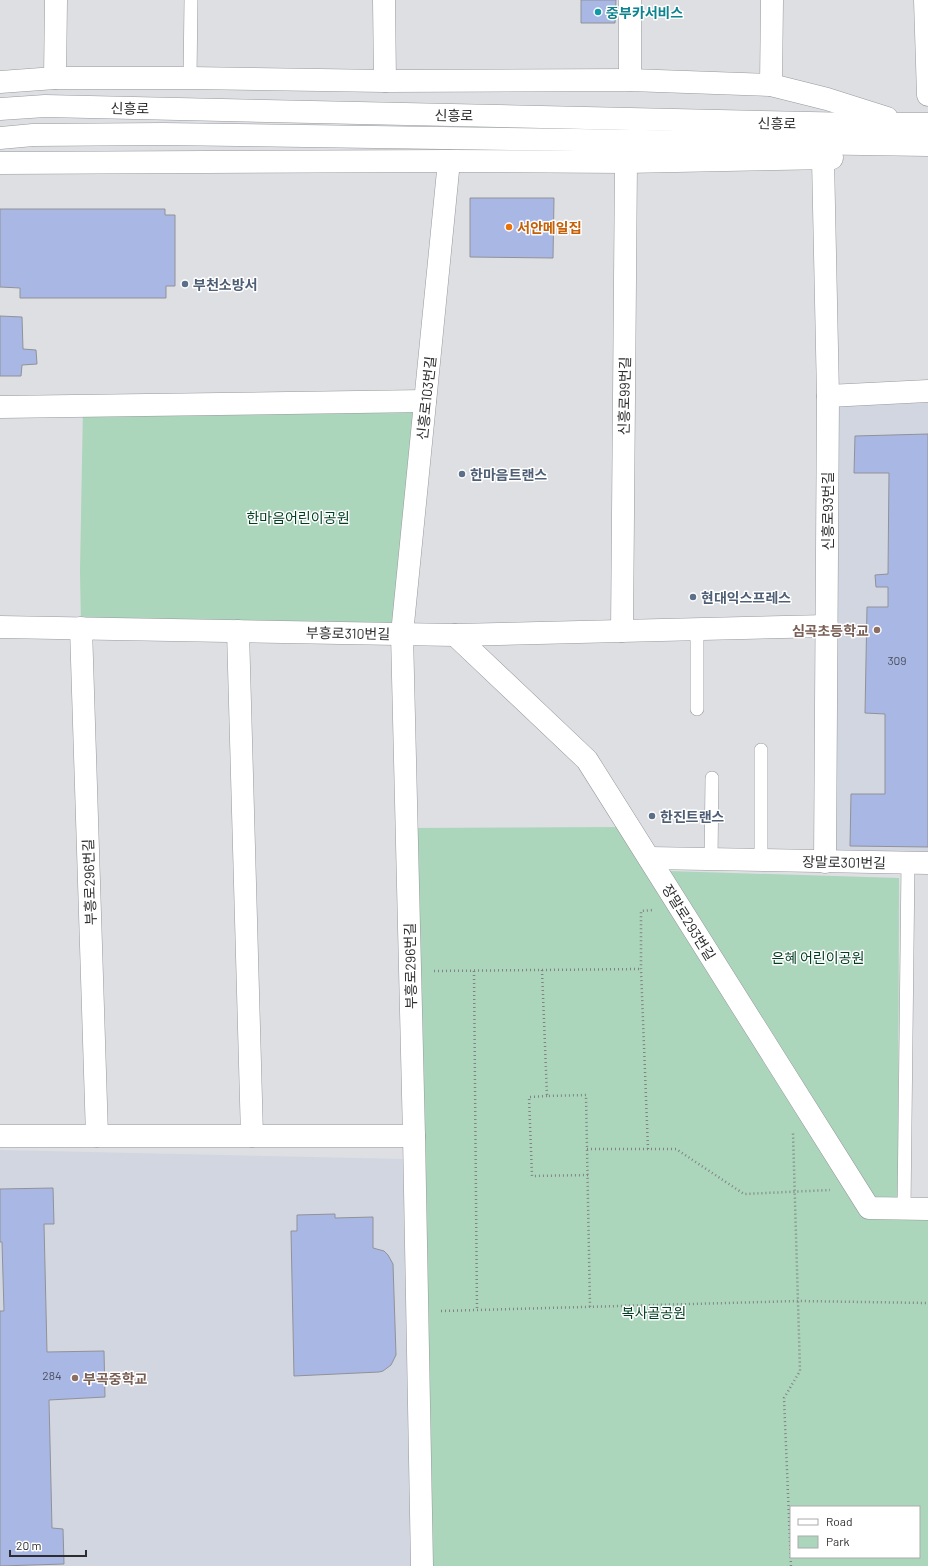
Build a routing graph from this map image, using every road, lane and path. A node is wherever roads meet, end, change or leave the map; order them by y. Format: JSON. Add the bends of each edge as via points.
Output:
{"nodes":[{"id":1,"x":56,"y":0,"type":"edge"},
{"id":2,"x":190,"y":0,"type":"edge"},
{"id":3,"x":384,"y":0,"type":"edge"},
{"id":4,"x":630,"y":0,"type":"edge"},
{"id":5,"x":772,"y":0,"type":"edge"},
{"id":6,"x":925,"y":0,"type":"edge"},
{"id":7,"x":55,"y":78,"type":"junction"},
{"id":8,"x":190,"y":78,"type":"junction"},
{"id":9,"x":630,"y":80,"type":"junction"},
{"id":10,"x":385,"y":81,"type":"junction"},
{"id":11,"x":0,"y":82,"type":"edge"},
{"id":12,"x":771,"y":85,"type":"junction"},
{"id":13,"x":928,"y":96,"type":"edge"},
{"id":14,"x":0,"y":109,"type":"edge"},
{"id":15,"x":914,"y":131,"type":"edge"},
{"id":16,"x":857,"y":135,"type":"junction"},
{"id":17,"x":0,"y":138,"type":"edge"},
{"id":18,"x":928,"y":145,"type":"edge"},
{"id":19,"x":823,"y":159,"type":"junction"},
{"id":20,"x":449,"y":161,"type":"junction"},
{"id":21,"x":626,"y":162,"type":"junction"},
{"id":22,"x":0,"y":164,"type":"edge"},
{"id":23,"x":928,"y":391,"type":"edge"},
{"id":24,"x":828,"y":396,"type":"junction"},
{"id":25,"x":425,"y":401,"type":"junction"},
{"id":26,"x":0,"y":407,"type":"edge"},
{"id":27,"x":827,"y":626,"type":"junction"},
{"id":28,"x":0,"y":627,"type":"edge"},
{"id":29,"x":81,"y":628,"type":"junction"},
{"id":30,"x":697,"y":629,"type":"junction"},
{"id":31,"x":238,"y":631,"type":"junction"},
{"id":32,"x":622,"y":631,"type":"junction"},
{"id":33,"x":402,"y":634,"type":"junction"},
{"id":34,"x":455,"y":635,"type":"junction"},
{"id":35,"x":697,"y":709,"type":"dead end"},
{"id":36,"x":761,"y":750,"type":"dead end"},
{"id":37,"x":712,"y":778,"type":"dead end"},
{"id":38,"x":649,"y":858,"type":"junction"},
{"id":39,"x":711,"y":860,"type":"junction"},
{"id":40,"x":761,"y":861,"type":"junction"},
{"id":41,"x":826,"y":862,"type":"junction"},
{"id":42,"x":918,"y":863,"type":"edge"},
{"id":43,"x":681,"y":909,"type":"junction"},
{"id":44,"x":641,"y":969,"type":"junction"},
{"id":45,"x":542,"y":970,"type":"junction"},
{"id":46,"x":474,"y":971,"type":"junction"},
{"id":47,"x":410,"y":972,"type":"junction"},
{"id":48,"x":547,"y":1096,"type":"junction"},
{"id":49,"x":792,"y":1131,"type":"dead end"},
{"id":50,"x":0,"y":1136,"type":"edge"},
{"id":51,"x":97,"y":1136,"type":"junction"},
{"id":52,"x":252,"y":1136,"type":"junction"},
{"id":53,"x":414,"y":1136,"type":"junction"},
{"id":54,"x":587,"y":1149,"type":"junction"},
{"id":55,"x":648,"y":1149,"type":"junction"},
{"id":56,"x":588,"y":1175,"type":"junction"},
{"id":57,"x":856,"y":1189,"type":"junction"},
{"id":58,"x":794,"y":1192,"type":"junction"},
{"id":59,"x":904,"y":1209,"type":"junction"},
{"id":60,"x":928,"y":1209,"type":"edge"},
{"id":61,"x":798,"y":1301,"type":"junction"},
{"id":62,"x":928,"y":1303,"type":"edge"},
{"id":63,"x":590,"y":1306,"type":"junction"},
{"id":64,"x":477,"y":1310,"type":"junction"},
{"id":65,"x":417,"y":1312,"type":"junction"},
{"id":66,"x":790,"y":1542,"type":"edge"},
{"id":67,"x":422,"y":1566,"type":"edge"}],
"edges":[{"from":1,"to":7,"type":"street"},
{"from":2,"to":8,"type":"lane"},
{"from":3,"to":10,"type":"street"},
{"from":4,"to":9,"type":"street"},
{"from":5,"to":12,"type":"street"},
{"from":6,"to":13,"type":"street"},
{"from":7,"to":8,"type":"street","name":"신흥로"},
{"from":7,"to":11,"type":"street","name":"신흥로"},
{"from":8,"to":10,"type":"street","name":"신흥로"},
{"from":9,"to":10,"type":"street","name":"신흥로"},
{"from":9,"to":12,"type":"street","name":"신흥로"},
{"from":12,"to":15,"type":"street","name":"신흥로","via":[[827,99]]},
{"from":14,"to":16,"type":"street","name":"신흥로","via":[[45,106]]},
{"from":15,"to":16,"type":"street","name":"신흥로"},
{"from":15,"to":18,"type":"street","name":"신흥로"},
{"from":15,"to":19,"type":"street","name":"신흥로","via":[[862,155]]},
{"from":16,"to":17,"type":"street","name":"신흥로","via":[[163,134],[33,135]]},
{"from":19,"to":21,"type":"street","name":"신흥로"},
{"from":19,"to":24,"type":"street","name":"신흥로93번길"},
{"from":20,"to":21,"type":"street","name":"신흥로"},
{"from":20,"to":22,"type":"street","name":"신흥로"},
{"from":20,"to":25,"type":"street","name":"신흥로103번길"},
{"from":21,"to":32,"type":"street","name":"신흥로99번길"},
{"from":23,"to":24,"type":"street"},
{"from":24,"to":27,"type":"street","name":"신흥로93번길"},
{"from":25,"to":26,"type":"street"},
{"from":25,"to":33,"type":"street","name":"신흥로103번길"},
{"from":27,"to":30,"type":"street","name":"부흥로310번길"},
{"from":27,"to":41,"type":"street","name":"신흥로93번길"},
{"from":28,"to":29,"type":"street","name":"부흥로310번길"},
{"from":29,"to":31,"type":"street","name":"부흥로310번길"},
{"from":29,"to":51,"type":"street","name":"부흥로296번길"},
{"from":30,"to":32,"type":"street","name":"부흥로310번길"},
{"from":30,"to":35,"type":"lane"},
{"from":31,"to":33,"type":"street","name":"부흥로310번길"},
{"from":31,"to":52,"type":"street"},
{"from":32,"to":34,"type":"street","name":"부흥로310번길"},
{"from":33,"to":34,"type":"street","name":"부흥로310번길"},
{"from":33,"to":47,"type":"street","name":"부흥로296번길"},
{"from":34,"to":38,"type":"street","name":"장말로293번길","via":[[587,760]]},
{"from":36,"to":40,"type":"lane"},
{"from":37,"to":39,"type":"lane"},
{"from":38,"to":39,"type":"street","name":"장말로301번길"},
{"from":38,"to":43,"type":"street","name":"장말로293번길"},
{"from":39,"to":40,"type":"street","name":"장말로301번길"},
{"from":40,"to":41,"type":"street","name":"장말로301번길"},
{"from":41,"to":42,"type":"street","name":"장말로301번길"},
{"from":42,"to":59,"type":"lane"},
{"from":43,"to":44,"type":"path","via":[[641,911]]},
{"from":43,"to":57,"type":"street","name":"장말로293번길"},
{"from":44,"to":45,"type":"path"},
{"from":44,"to":55,"type":"path"},
{"from":45,"to":46,"type":"path"},
{"from":45,"to":48,"type":"path"},
{"from":46,"to":47,"type":"path"},
{"from":46,"to":64,"type":"path"},
{"from":47,"to":53,"type":"street","name":"부흥로296번길"},
{"from":48,"to":54,"type":"path","via":[[586,1095]]},
{"from":48,"to":56,"type":"path","via":[[529,1097],[532,1176]]},
{"from":49,"to":58,"type":"path"},
{"from":50,"to":51,"type":"street"},
{"from":51,"to":52,"type":"street"},
{"from":52,"to":53,"type":"street"},
{"from":53,"to":65,"type":"street","name":"부흥로296번길"},
{"from":54,"to":55,"type":"path"},
{"from":54,"to":56,"type":"path"},
{"from":55,"to":58,"type":"path","via":[[676,1149],[744,1194]]},
{"from":56,"to":63,"type":"path"},
{"from":57,"to":58,"type":"path"},
{"from":57,"to":59,"type":"street","name":"장말로293번길","via":[[869,1208]]},
{"from":58,"to":61,"type":"path"},
{"from":59,"to":60,"type":"street","name":"장말로293번길"},
{"from":61,"to":62,"type":"path"},
{"from":61,"to":63,"type":"path"},
{"from":61,"to":66,"type":"path","via":[[800,1372],[784,1398]]},
{"from":63,"to":64,"type":"path"},
{"from":64,"to":65,"type":"path"},
{"from":65,"to":67,"type":"street","name":"부흥로296번길"}]}
